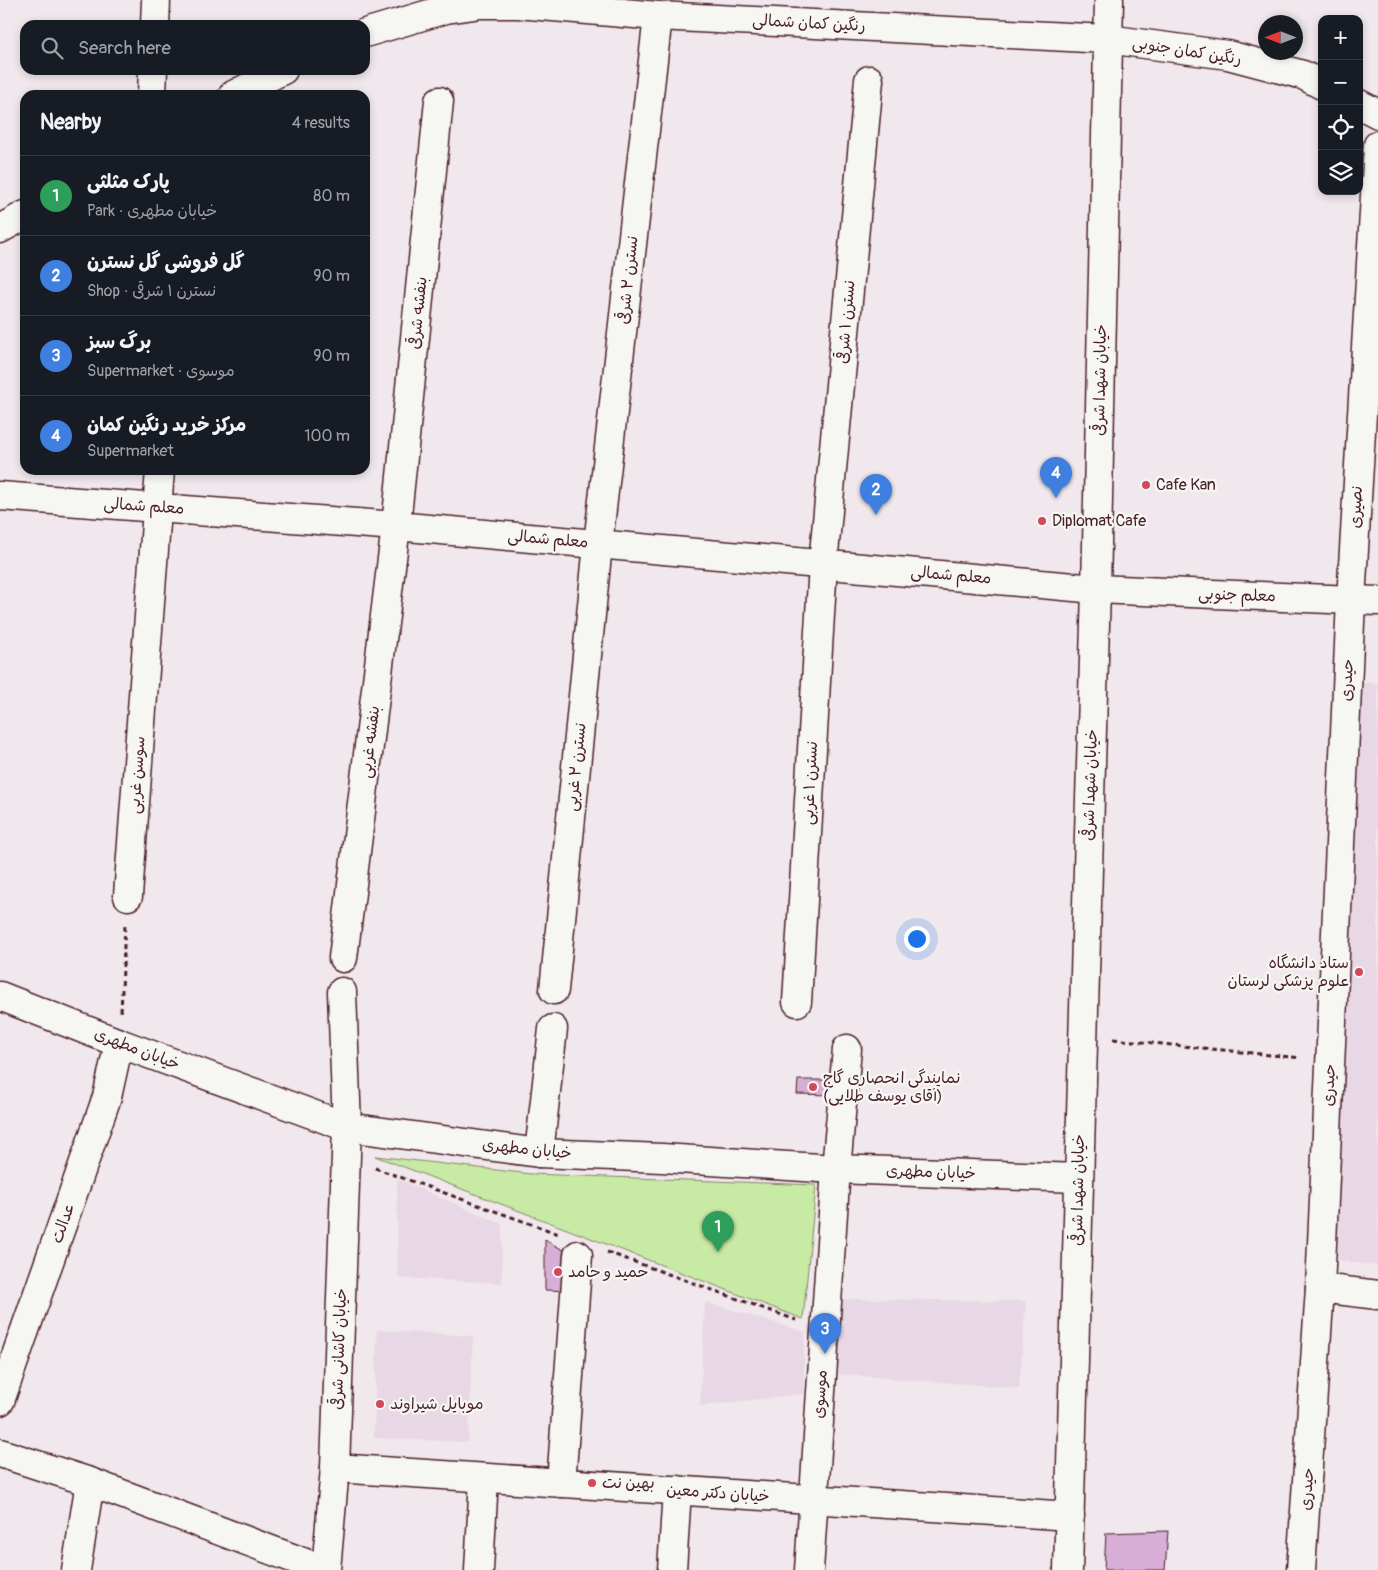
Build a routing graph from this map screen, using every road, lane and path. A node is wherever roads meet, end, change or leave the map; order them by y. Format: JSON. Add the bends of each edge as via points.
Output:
{"nodes":[{"id":1,"x":156,"y":0,"type":"edge"},
{"id":2,"x":1109,"y":0,"type":"edge"},
{"id":3,"x":519,"y":2,"type":"edge"},
{"id":4,"x":790,"y":11,"type":"edge"},
{"id":5,"x":658,"y":16,"type":"junction"},
{"id":6,"x":155,"y":20,"type":"edge"},
{"id":7,"x":370,"y":32,"type":"edge"},
{"id":8,"x":1107,"y":39,"type":"junction"},
{"id":9,"x":153,"y":75,"type":"edge"},
{"id":10,"x":273,"y":75,"type":"edge"},
{"id":11,"x":869,"y":80,"type":"dead end"},
{"id":12,"x":1318,"y":82,"type":"edge"},
{"id":13,"x":152,"y":90,"type":"edge"},
{"id":14,"x":243,"y":90,"type":"edge"},
{"id":15,"x":439,"y":101,"type":"dead end"},
{"id":16,"x":1361,"y":105,"type":"edge"},
{"id":17,"x":1378,"y":114,"type":"edge"},
{"id":18,"x":1378,"y":145,"type":"edge"},
{"id":19,"x":20,"y":218,"type":"edge"},
{"id":20,"x":0,"y":229,"type":"edge"},
{"id":21,"x":160,"y":475,"type":"edge"},
{"id":22,"x":0,"y":496,"type":"edge"},
{"id":23,"x":157,"y":507,"type":"junction"},
{"id":24,"x":396,"y":526,"type":"junction"},
{"id":25,"x":598,"y":544,"type":"junction"},
{"id":26,"x":823,"y":564,"type":"junction"},
{"id":27,"x":1096,"y":589,"type":"junction"},
{"id":28,"x":1351,"y":600,"type":"junction"},
{"id":29,"x":1378,"y":601,"type":"edge"},
{"id":30,"x":128,"y":896,"type":"joint"},
{"id":31,"x":343,"y":958,"type":"dead end"},
{"id":32,"x":554,"y":990,"type":"dead end"},
{"id":33,"x":342,"y":992,"type":"dead end"},
{"id":34,"x":0,"y":996,"type":"edge"},
{"id":35,"x":797,"y":1002,"type":"dead end"},
{"id":36,"x":553,"y":1029,"type":"dead end"},
{"id":37,"x":1082,"y":1036,"type":"junction"},
{"id":38,"x":119,"y":1043,"type":"junction"},
{"id":39,"x":847,"y":1049,"type":"dead end"},
{"id":40,"x":1330,"y":1060,"type":"junction"},
{"id":41,"x":347,"y":1127,"type":"junction"},
{"id":42,"x":539,"y":1153,"type":"junction"},
{"id":43,"x":836,"y":1169,"type":"junction"},
{"id":44,"x":1078,"y":1178,"type":"junction"},
{"id":45,"x":578,"y":1255,"type":"dead end"},
{"id":46,"x":1320,"y":1288,"type":"junction"},
{"id":47,"x":1378,"y":1295,"type":"edge"},
{"id":48,"x":0,"y":1401,"type":"edge"},
{"id":49,"x":0,"y":1453,"type":"edge"},
{"id":50,"x":335,"y":1468,"type":"junction"},
{"id":51,"x":484,"y":1478,"type":"junction"},
{"id":52,"x":90,"y":1482,"type":"junction"},
{"id":53,"x":561,"y":1483,"type":"junction"},
{"id":54,"x":677,"y":1490,"type":"junction"},
{"id":55,"x":813,"y":1499,"type":"junction"},
{"id":56,"x":1070,"y":1516,"type":"junction"},
{"id":57,"x":76,"y":1570,"type":"edge"},
{"id":58,"x":325,"y":1570,"type":"edge"},
{"id":59,"x":479,"y":1570,"type":"edge"},
{"id":60,"x":672,"y":1570,"type":"edge"},
{"id":61,"x":809,"y":1570,"type":"edge"},
{"id":62,"x":1068,"y":1570,"type":"edge"},
{"id":63,"x":1301,"y":1570,"type":"edge"}],
"edges":[{"from":1,"to":6,"type":"street"},
{"from":2,"to":8,"type":"street","name":"خیابان شهدا شرقی"},
{"from":3,"to":5,"type":"street","name":"رنگین کمان شمالی"},
{"from":3,"to":7,"type":"street","name":"رنگین کمان شمالی","via":[[446,9]]},
{"from":4,"to":5,"type":"street","name":"رنگین کمان شمالی"},
{"from":4,"to":8,"type":"street","name":"رنگین کمان شمالی"},
{"from":5,"to":25,"type":"street","name":"نسترن ۲ شرقی"},
{"from":8,"to":12,"type":"street","name":"رنگین کمان جنوبی","via":[[1228,55]]},
{"from":8,"to":27,"type":"street","name":"خیابان شهدا شرقی"},
{"from":9,"to":13,"type":"street"},
{"from":10,"to":14,"type":"street"},
{"from":11,"to":26,"type":"street","name":"نسترن ۱ شرقی"},
{"from":15,"to":24,"type":"street","name":"بنفشه شرقی"},
{"from":16,"to":17,"type":"street"},
{"from":18,"to":28,"type":"street","name":"نصیری"},
{"from":19,"to":20,"type":"street"},
{"from":21,"to":23,"type":"street","name":"سوسن غربی"},
{"from":22,"to":23,"type":"street","name":"معلم شمالی"},
{"from":23,"to":24,"type":"street","name":"معلم شمالی"},
{"from":23,"to":30,"type":"street","name":"سوسن غربی"},
{"from":24,"to":25,"type":"street","name":"معلم شمالی"},
{"from":24,"to":31,"type":"street","name":"بنفشه غربی"},
{"from":25,"to":26,"type":"street","name":"معلم شمالی"},
{"from":25,"to":32,"type":"street","name":"نسترن ۲ غربی"},
{"from":26,"to":27,"type":"street","name":"معلم شمالی"},
{"from":26,"to":35,"type":"street","name":"نسترن ۱ غربی"},
{"from":27,"to":28,"type":"street","name":"معلم جنوبی"},
{"from":27,"to":37,"type":"street","name":"خیابان شهدا شرقی"},
{"from":28,"to":29,"type":"street","name":"معلم جنوبی"},
{"from":28,"to":40,"type":"street","name":"حیدری"},
{"from":30,"to":38,"type":"path"},
{"from":33,"to":41,"type":"street"},
{"from":34,"to":38,"type":"street","name":"خیابان مطهری"},
{"from":36,"to":42,"type":"street"},
{"from":37,"to":40,"type":"path"},
{"from":37,"to":44,"type":"street","name":"خیابان شهدا شرقی"},
{"from":38,"to":41,"type":"street","name":"خیابان مطهری"},
{"from":38,"to":48,"type":"street","name":"عدالت","via":[[107,1097]]},
{"from":39,"to":43,"type":"street","name":"موسوی"},
{"from":40,"to":46,"type":"street","name":"حیدری"},
{"from":41,"to":42,"type":"street","name":"خیابان مطهری"},
{"from":41,"to":50,"type":"street","name":"خیابان کاشانی شرقی"},
{"from":42,"to":43,"type":"street","name":"خیابان مطهری"},
{"from":43,"to":44,"type":"street","name":"خیابان مطهری"},
{"from":43,"to":55,"type":"street","name":"موسوی"},
{"from":44,"to":56,"type":"street","name":"خیابان شهدا شرقی"},
{"from":45,"to":53,"type":"street"},
{"from":46,"to":47,"type":"street"},
{"from":46,"to":63,"type":"street","name":"حیدری"},
{"from":49,"to":52,"type":"street"},
{"from":50,"to":51,"type":"street","name":"خیابان دکتر معین"},
{"from":50,"to":58,"type":"street","name":"خیابان کاشانی شرقی"},
{"from":51,"to":53,"type":"street","name":"خیابان دکتر معین"},
{"from":51,"to":59,"type":"street"},
{"from":52,"to":57,"type":"street"},
{"from":52,"to":58,"type":"street"},
{"from":53,"to":54,"type":"street","name":"خیابان دکتر معین"},
{"from":54,"to":55,"type":"street","name":"خیابان دکتر معین"},
{"from":54,"to":60,"type":"street"},
{"from":55,"to":56,"type":"street","name":"خیابان دکتر معین"},
{"from":55,"to":61,"type":"street","name":"موسوی"},
{"from":56,"to":62,"type":"street","name":"خیابان شهدا شرقی"}]}
